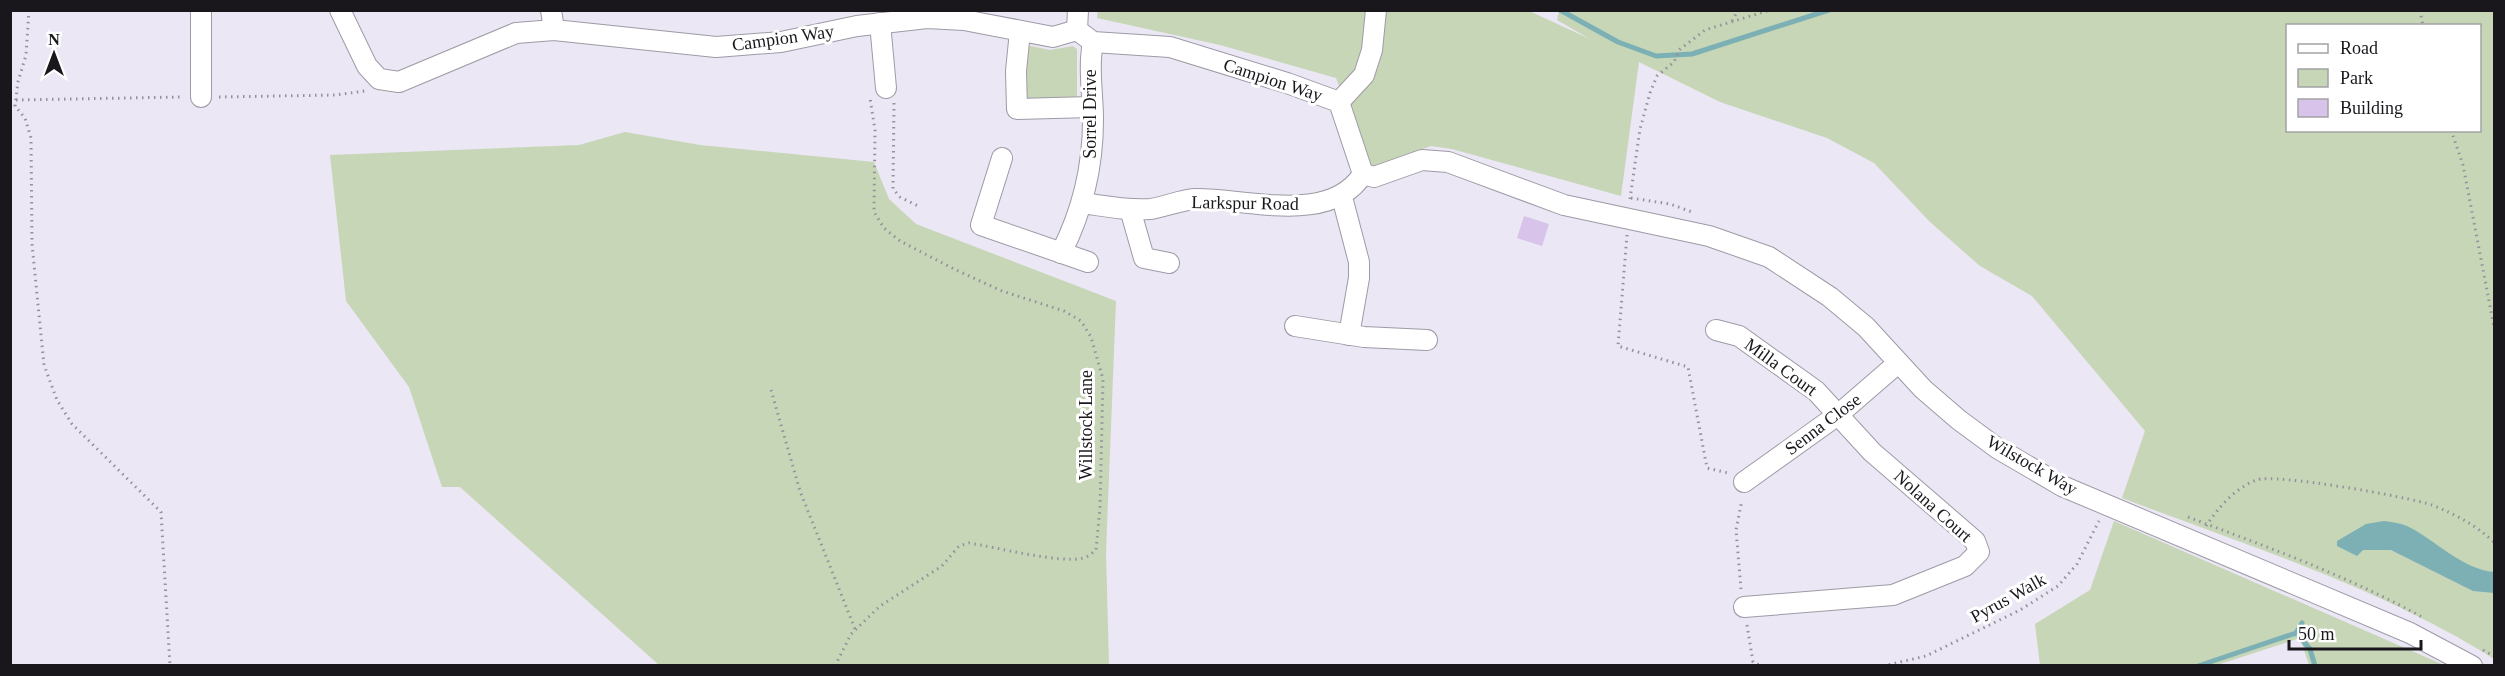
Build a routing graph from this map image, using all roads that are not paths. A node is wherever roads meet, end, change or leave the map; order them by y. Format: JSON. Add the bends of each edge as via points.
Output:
{"nodes":[{"id":1,"x":201,"y":10,"type":"edge"},
{"id":2,"x":340,"y":10,"type":"edge"},
{"id":3,"x":1078,"y":10,"type":"edge"},
{"id":4,"x":1376,"y":10,"type":"edge"},
{"id":5,"x":552,"y":20,"type":"edge"},
{"id":6,"x":839,"y":20,"type":"edge"},
{"id":7,"x":880,"y":23,"type":"junction"},
{"id":8,"x":1077,"y":30,"type":"junction"},
{"id":9,"x":1020,"y":31,"type":"junction"},
{"id":10,"x":1093,"y":42,"type":"junction"},
{"id":11,"x":883,"y":93,"type":"road end"},
{"id":12,"x":201,"y":97,"type":"dead end"},
{"id":13,"x":1338,"y":102,"type":"junction"},
{"id":14,"x":1092,"y":107,"type":"junction"},
{"id":15,"x":1002,"y":158,"type":"dead end"},
{"id":16,"x":1363,"y":174,"type":"junction"},
{"id":17,"x":1342,"y":197,"type":"junction"},
{"id":18,"x":1082,"y":203,"type":"junction"},
{"id":19,"x":1131,"y":209,"type":"junction"},
{"id":20,"x":1061,"y":253,"type":"junction"},
{"id":21,"x":1088,"y":261,"type":"dead end"},
{"id":22,"x":1169,"y":263,"type":"dead end"},
{"id":23,"x":1295,"y":326,"type":"dead end"},
{"id":24,"x":1716,"y":330,"type":"dead end"},
{"id":25,"x":1348,"y":335,"type":"junction"},
{"id":26,"x":1427,"y":340,"type":"dead end"},
{"id":27,"x":1898,"y":363,"type":"junction"},
{"id":28,"x":1839,"y":414,"type":"junction"},
{"id":29,"x":1744,"y":482,"type":"road end"},
{"id":30,"x":1744,"y":607,"type":"road end"},
{"id":31,"x":2472,"y":666,"type":"edge"}],
"edges":[{"from":1,"to":12,"type":"street"},
{"from":2,"to":5,"type":"street","name":"Campion Way","via":[[367,66],[379,79],[399,82]]},
{"from":3,"to":8,"type":"street"},
{"from":4,"to":13,"type":"street","via":[[1372,50],[1364,75]]},
{"from":5,"to":6,"type":"street","name":"Campion Way","via":[[716,47],[781,42]]},
{"from":6,"to":7,"type":"street","name":"Campion Way"},
{"from":7,"to":9,"type":"street","name":"Campion Way","via":[[946,18]]},
{"from":7,"to":11,"type":"street"},
{"from":8,"to":9,"type":"street","name":"Campion Way","via":[[1053,37]]},
{"from":8,"to":10,"type":"street"},
{"from":9,"to":14,"type":"street","via":[[1017,109]]},
{"from":10,"to":13,"type":"street","name":"Campion Way","via":[[1170,47]]},
{"from":10,"to":14,"type":"street","name":"Sorrel Drive"},
{"from":13,"to":16,"type":"street","name":"Campion Way"},
{"from":14,"to":18,"type":"street","name":"Sorrel Drive","via":[[1091,161]]},
{"from":15,"to":20,"type":"street","via":[[981,225]]},
{"from":16,"to":17,"type":"street"},
{"from":16,"to":27,"type":"street","name":"Wilstock Way","via":[[1374,177],[1422,160],[1448,162],[1564,205],[1709,236],[1769,257],[1830,297],[1866,327]]},
{"from":17,"to":19,"type":"street","name":"Larkspur Road","via":[[1282,205],[1193,199]]},
{"from":17,"to":25,"type":"street","via":[[1359,262]]},
{"from":18,"to":19,"type":"street","name":"Larkspur Road"},
{"from":18,"to":20,"type":"street","name":"Sorrel Drive"},
{"from":19,"to":22,"type":"street","via":[[1144,258]]},
{"from":20,"to":21,"type":"street"},
{"from":23,"to":25,"type":"street"},
{"from":24,"to":28,"type":"street","name":"Milla Court","via":[[1739,336],[1816,391]]},
{"from":25,"to":26,"type":"street"},
{"from":27,"to":28,"type":"street","name":"Senna Close"},
{"from":27,"to":31,"type":"street","name":"Wilstock Way","via":[[1939,404],[1997,448],[2062,486],[2410,633]]},
{"from":28,"to":29,"type":"street","name":"Senna Close"},
{"from":28,"to":30,"type":"street","name":"Nolana Court","via":[[1872,452],[1975,541],[1978,552],[1965,566],[1893,595]]}]}
